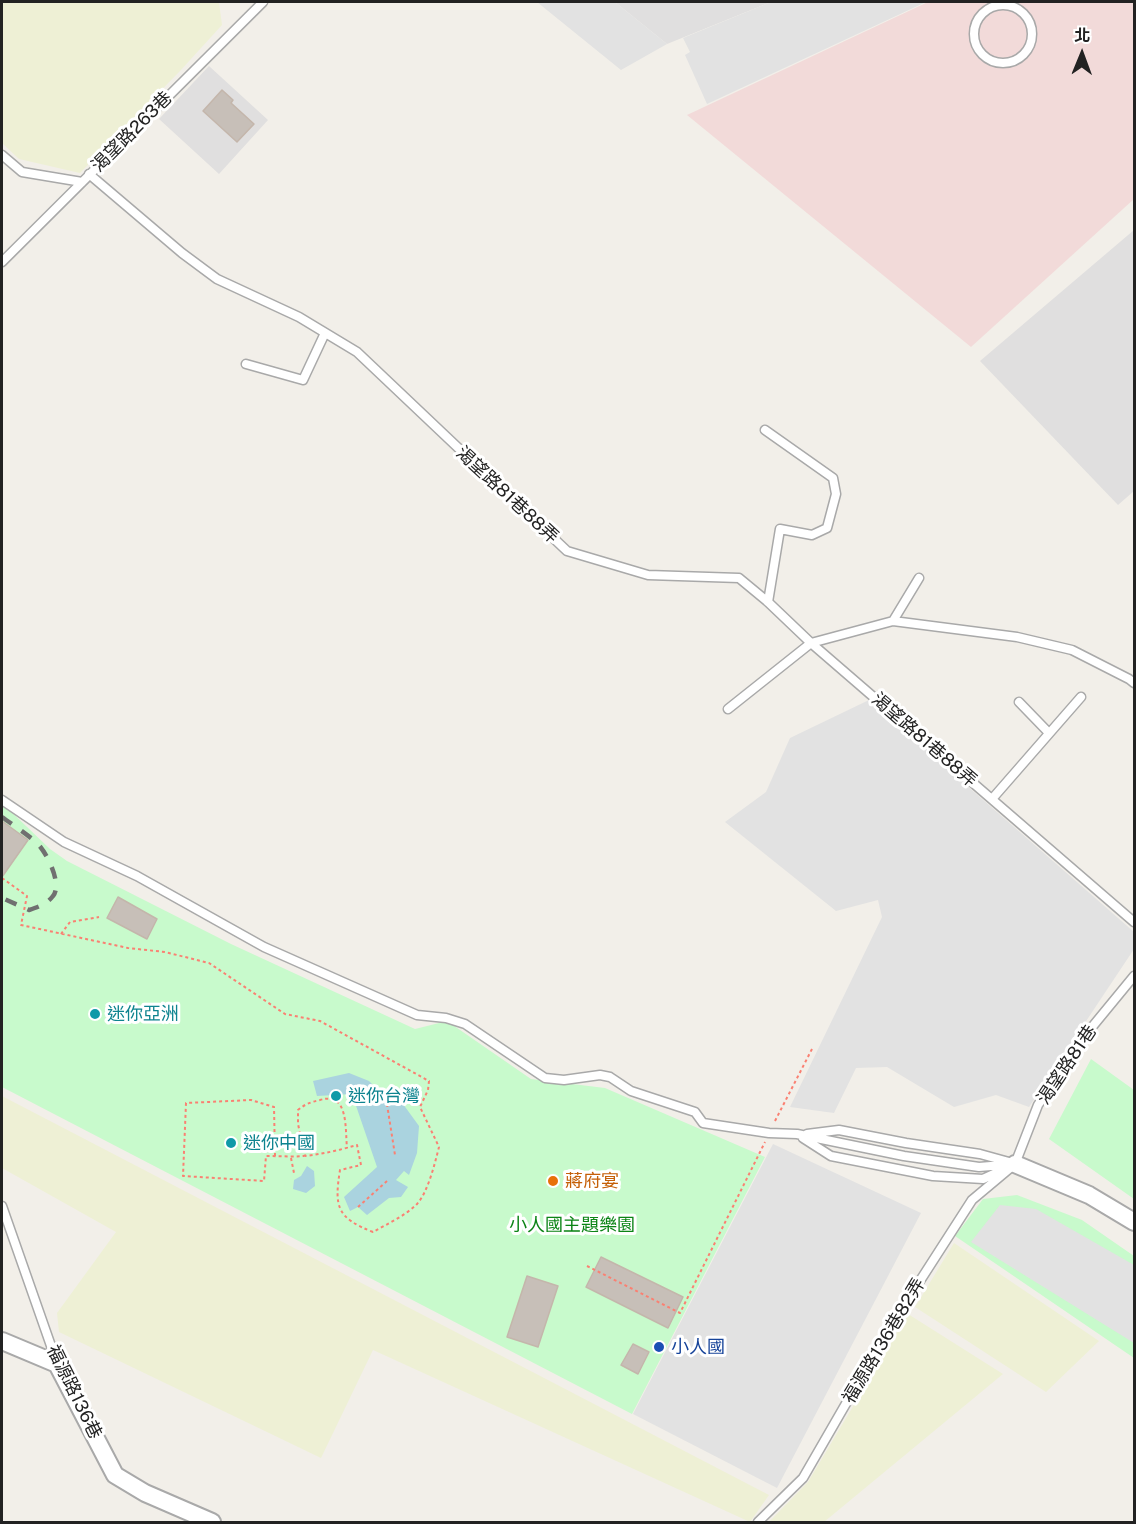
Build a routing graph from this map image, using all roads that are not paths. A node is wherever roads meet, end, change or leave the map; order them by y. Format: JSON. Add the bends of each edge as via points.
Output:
{"nodes":[{"id":1,"x":263,"y":2,"type":"edge"},
{"id":2,"x":1024,"y":2,"type":"edge"},
{"id":3,"x":1015,"y":7,"type":"junction"},
{"id":4,"x":2,"y":155,"type":"edge"},
{"id":5,"x":89,"y":174,"type":"junction"},
{"id":6,"x":82,"y":182,"type":"junction"},
{"id":7,"x":2,"y":262,"type":"edge"},
{"id":8,"x":325,"y":333,"type":"junction"},
{"id":9,"x":246,"y":364,"type":"dead end"},
{"id":10,"x":765,"y":430,"type":"dead end"},
{"id":11,"x":919,"y":578,"type":"dead end"},
{"id":12,"x":768,"y":602,"type":"junction"},
{"id":13,"x":893,"y":621,"type":"junction"},
{"id":14,"x":811,"y":643,"type":"junction"},
{"id":15,"x":1134,"y":683,"type":"edge"},
{"id":16,"x":1081,"y":696,"type":"dead end"},
{"id":17,"x":1019,"y":702,"type":"dead end"},
{"id":18,"x":728,"y":709,"type":"dead end"},
{"id":19,"x":1049,"y":733,"type":"junction"},
{"id":20,"x":992,"y":799,"type":"junction"},
{"id":21,"x":2,"y":800,"type":"edge"},
{"id":22,"x":1134,"y":922,"type":"edge"},
{"id":23,"x":1134,"y":976,"type":"edge"},
{"id":24,"x":797,"y":1134,"type":"junction"},
{"id":25,"x":1015,"y":1164,"type":"junction"},
{"id":26,"x":2,"y":1206,"type":"edge"},
{"id":27,"x":1134,"y":1222,"type":"edge"},
{"id":28,"x":2,"y":1341,"type":"edge"},
{"id":29,"x":57,"y":1364,"type":"junction"},
{"id":30,"x":212,"y":1522,"type":"edge"},
{"id":31,"x":758,"y":1522,"type":"edge"}],
"edges":[{"from":1,"to":5,"type":"lane","name":"渴望路263巷"},
{"from":2,"to":3,"type":"lane"},
{"from":3,"to":3,"type":"lane","via":[[1029,20],[1029,48],[1015,61],[987,59],[975,44],[975,24],[987,9],[996,5]]},
{"from":4,"to":6,"type":"lane","via":[[22,172]]},
{"from":5,"to":6,"type":"lane","name":"渴望路263巷"},
{"from":5,"to":8,"type":"lane","name":"渴望路81巷88弄","via":[[217,279]]},
{"from":6,"to":7,"type":"lane","name":"渴望路263巷"},
{"from":8,"to":9,"type":"lane","via":[[303,380]]},
{"from":8,"to":12,"type":"lane","name":"渴望路81巷88弄","via":[[357,352],[567,551],[648,575],[739,578]]},
{"from":10,"to":12,"type":"lane","via":[[832,478],[836,494],[828,528],[812,535],[780,530]]},
{"from":11,"to":13,"type":"lane"},
{"from":12,"to":14,"type":"lane","name":"渴望路81巷88弄"},
{"from":13,"to":14,"type":"lane"},
{"from":13,"to":15,"type":"lane","via":[[1017,637],[1072,650]]},
{"from":14,"to":18,"type":"lane"},
{"from":14,"to":20,"type":"lane","name":"渴望路81巷88弄"},
{"from":16,"to":19,"type":"lane"},
{"from":17,"to":19,"type":"lane"},
{"from":19,"to":20,"type":"lane"},
{"from":20,"to":22,"type":"lane","name":"渴望路81巷88弄"},
{"from":21,"to":24,"type":"lane","via":[[64,842],[137,876],[264,947],[417,1015],[465,1024],[545,1078],[610,1077],[631,1091],[695,1112],[703,1123]]},
{"from":23,"to":25,"type":"lane","name":"渴望路81巷","via":[[1083,1038],[1038,1105]]},
{"from":24,"to":25,"type":"lane","via":[[979,1167]]},
{"from":24,"to":25,"type":"lane","via":[[839,1130],[980,1154]]},
{"from":24,"to":25,"type":"lane","via":[[831,1156],[933,1176],[983,1179]]},
{"from":25,"to":27,"type":"street","via":[[1089,1195]]},
{"from":25,"to":31,"type":"lane","name":"福源路136巷82弄","via":[[972,1200],[889,1329],[803,1478]]},
{"from":26,"to":29,"type":"lane","name":"福源路136巷"},
{"from":28,"to":29,"type":"street"},
{"from":29,"to":30,"type":"street","name":"福源路136巷","via":[[115,1475],[145,1493]]}]}
